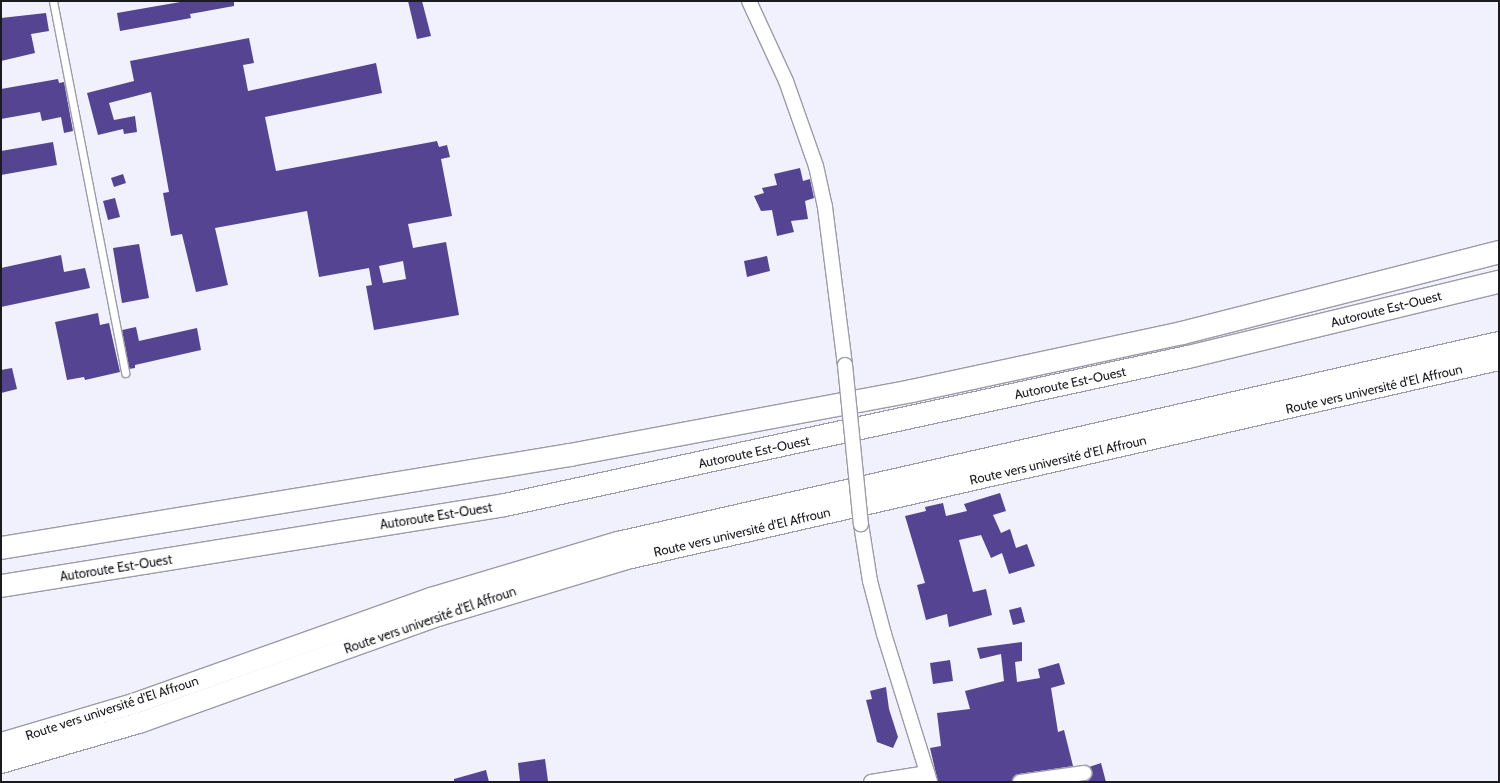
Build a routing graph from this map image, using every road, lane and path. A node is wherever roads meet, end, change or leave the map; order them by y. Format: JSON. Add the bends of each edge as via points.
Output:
{"nodes":[{"id":1,"x":53,"y":1,"type":"edge"},
{"id":2,"x":749,"y":1,"type":"edge"},
{"id":3,"x":1499,"y":252,"type":"edge"},
{"id":4,"x":1499,"y":282,"type":"edge"},
{"id":5,"x":1499,"y":342,"type":"edge"},
{"id":6,"x":1499,"y":360,"type":"edge"},
{"id":7,"x":126,"y":373,"type":"dead end"},
{"id":8,"x":1,"y":548,"type":"edge"},
{"id":9,"x":1,"y":586,"type":"edge"},
{"id":10,"x":1,"y":743,"type":"edge"},
{"id":11,"x":1,"y":763,"type":"edge"},
{"id":12,"x":1084,"y":773,"type":"dead end"},
{"id":13,"x":928,"y":778,"type":"edge"},
{"id":14,"x":870,"y":782,"type":"edge"},
{"id":15,"x":1020,"y":782,"type":"edge"}],
"edges":[{"from":1,"to":7,"type":"lane"},
{"from":2,"to":13,"type":"street","bridge":true,"via":[[786,81],[816,166],[825,207],[845,365],[861,524],[870,581]]},
{"from":3,"to":8,"type":"highway","name":"Autoroute Est-Ouest","via":[[1182,333],[912,391],[570,455]]},
{"from":4,"to":9,"type":"highway","name":"Autoroute Est-Ouest","via":[[1188,357],[505,505]]},
{"from":5,"to":10,"type":"main road","name":"Route vers université d'El Affroun","via":[[618,542],[431,598],[133,704]]},
{"from":6,"to":11,"type":"main road","name":"Route vers université d'El Affroun","via":[[627,559],[452,611],[138,723]]},
{"from":12,"to":15,"type":"street"},
{"from":13,"to":14,"type":"street"}]}
